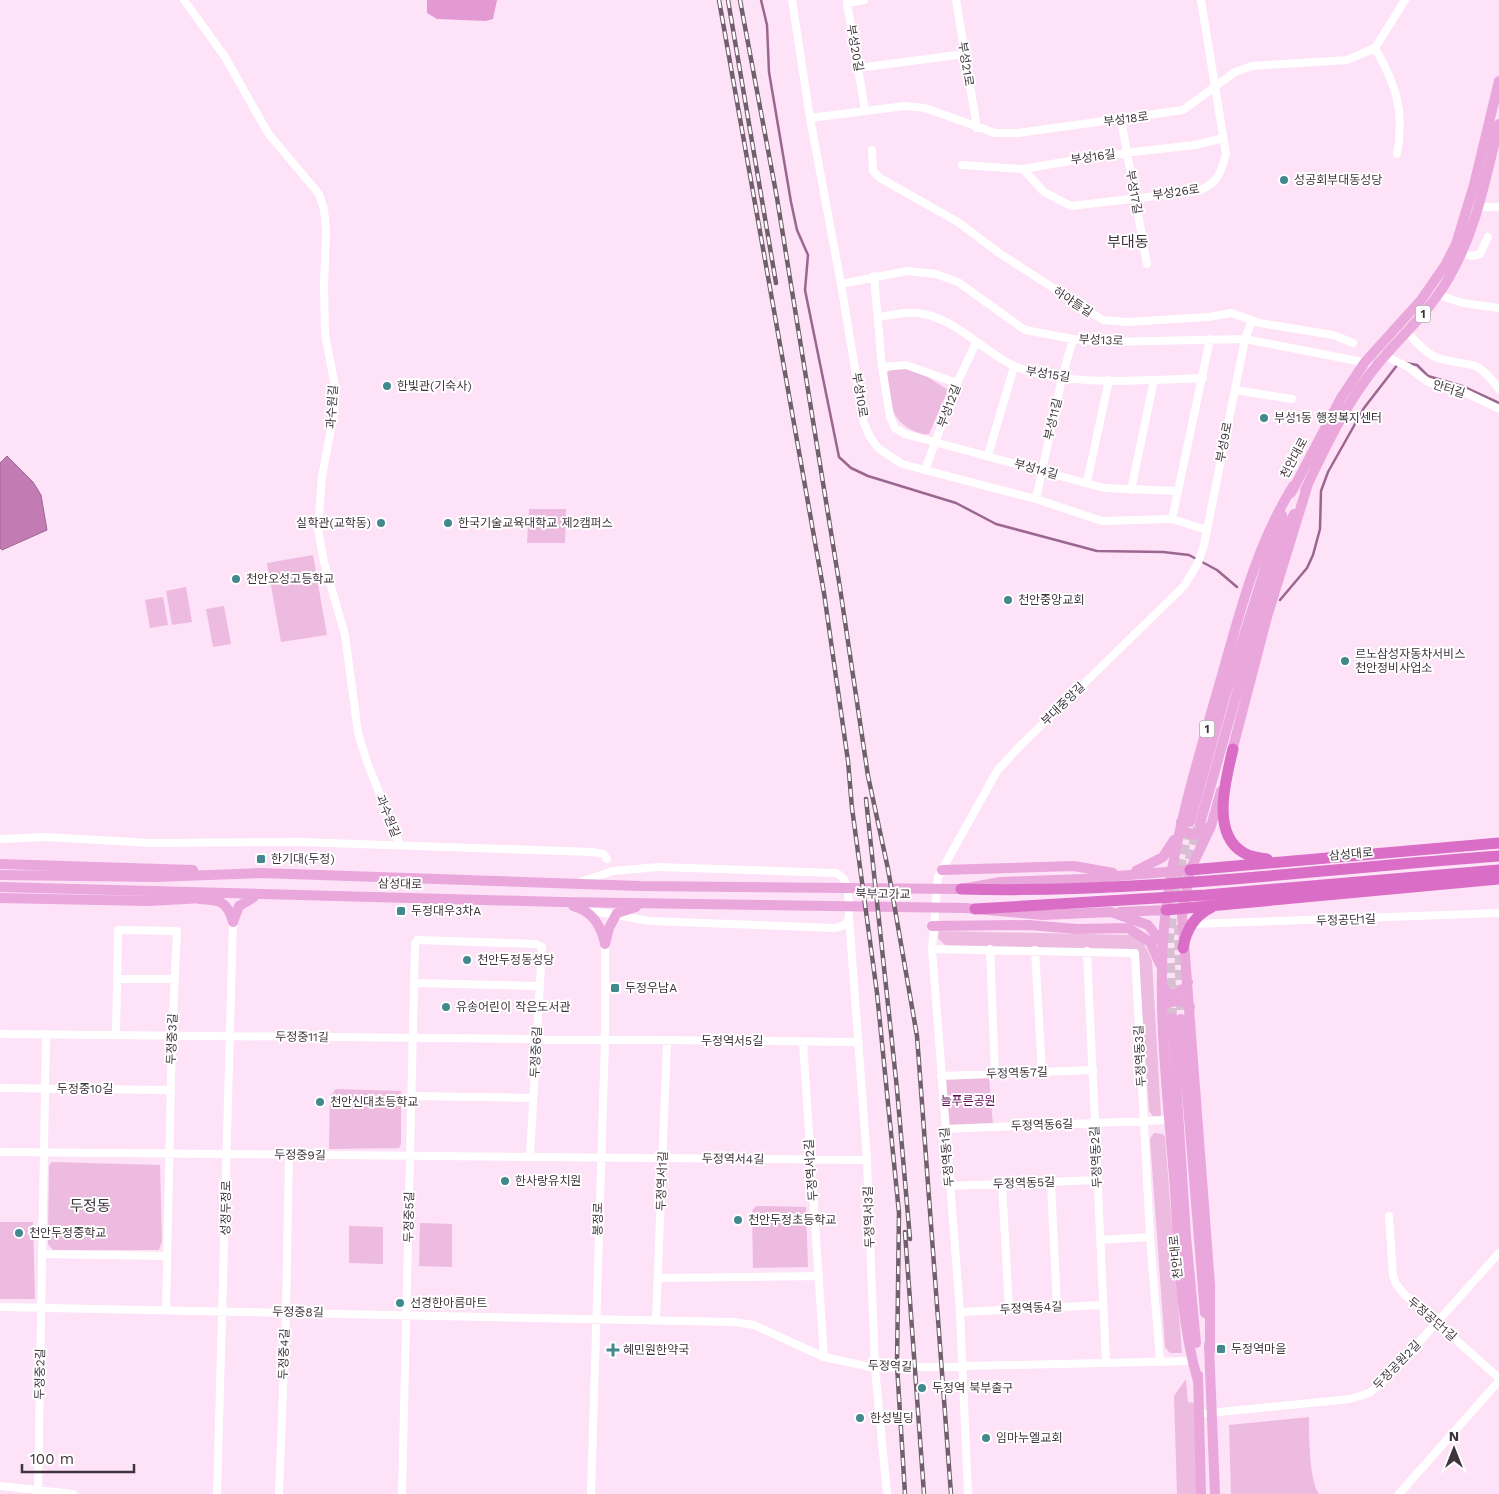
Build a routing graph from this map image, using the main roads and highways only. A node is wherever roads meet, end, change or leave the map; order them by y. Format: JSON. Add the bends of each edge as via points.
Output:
{"nodes":[{"id":1,"x":1499,"y":81,"type":"edge"},
{"id":2,"x":1499,"y":124,"type":"edge"},
{"id":3,"x":1308,"y":484,"type":"junction"},
{"id":4,"x":1233,"y":749,"type":"junction"},
{"id":5,"x":1190,"y":822,"type":"junction"},
{"id":6,"x":1211,"y":826,"type":"junction"},
{"id":7,"x":1178,"y":832,"type":"junction"},
{"id":8,"x":1499,"y":843,"type":"edge"},
{"id":9,"x":1499,"y":856,"type":"edge"},
{"id":10,"x":1280,"y":862,"type":"junction"},
{"id":11,"x":0,"y":864,"type":"edge"},
{"id":12,"x":1190,"y":870,"type":"junction"},
{"id":13,"x":1499,"y":870,"type":"edge"},
{"id":14,"x":1171,"y":871,"type":"junction"},
{"id":15,"x":261,"y":873,"type":"junction"},
{"id":16,"x":940,"y":874,"type":"road end"},
{"id":17,"x":0,"y":875,"type":"edge"},
{"id":18,"x":1124,"y":875,"type":"junction"},
{"id":19,"x":1499,"y":879,"type":"edge"},
{"id":20,"x":0,"y":887,"type":"edge"},
{"id":21,"x":799,"y":889,"type":"joint"},
{"id":22,"x":961,"y":889,"type":"junction"},
{"id":23,"x":258,"y":896,"type":"junction"},
{"id":24,"x":0,"y":898,"type":"edge"},
{"id":25,"x":185,"y":899,"type":"junction"},
{"id":26,"x":560,"y":902,"type":"junction"},
{"id":27,"x":649,"y":903,"type":"junction"},
{"id":28,"x":800,"y":904,"type":"joint"},
{"id":29,"x":1218,"y":905,"type":"junction"},
{"id":30,"x":1183,"y":908,"type":"junction"},
{"id":31,"x":970,"y":909,"type":"junction"},
{"id":32,"x":1166,"y":910,"type":"junction"},
{"id":33,"x":1111,"y":912,"type":"junction"},
{"id":34,"x":932,"y":926,"type":"road end"},
{"id":35,"x":1163,"y":944,"type":"junction"},
{"id":36,"x":1183,"y":948,"type":"junction"},
{"id":37,"x":1162,"y":975,"type":"junction"},
{"id":38,"x":1188,"y":982,"type":"junction"},
{"id":39,"x":1162,"y":986,"type":"junction"},
{"id":40,"x":1190,"y":1007,"type":"junction"},
{"id":41,"x":1162,"y":1009,"type":"junction"},
{"id":42,"x":1210,"y":1352,"type":"junction"},
{"id":43,"x":1198,"y":1381,"type":"junction"},
{"id":44,"x":1201,"y":1494,"type":"edge"},
{"id":45,"x":1215,"y":1494,"type":"edge"}],
"edges":[{"from":1,"to":5,"type":"main road","name":"천안대로","number":"1","via":[[1474,185],[1456,244],[1446,264],[1421,300],[1365,362],[1341,398],[1268,530],[1250,579]]},
{"from":2,"to":3,"type":"main road","name":"천안대로","number":"1","via":[[1478,207],[1461,254],[1438,295],[1391,358],[1378,365],[1334,428]]},
{"from":3,"to":4,"type":"main road","number":"1","via":[[1267,617]]},
{"from":3,"to":5,"type":"main road","name":"천안대로","via":[[1284,533]]},
{"from":4,"to":6,"type":"main road"},
{"from":4,"to":10,"type":"highway","number":"1","via":[[1223,808],[1230,840],[1245,854]]},
{"from":5,"to":6,"type":"main road","via":[[1184,831],[1194,835]]},
{"from":5,"to":7,"type":"main road","number":"1"},
{"from":6,"to":12,"type":"main road"},
{"from":7,"to":14,"type":"main road","number":"1"},
{"from":7,"to":18,"type":"main road","via":[[1162,857],[1145,868]]},
{"from":8,"to":10,"type":"highway","number":"1"},
{"from":9,"to":22,"type":"highway","name":"삼성대로","via":[[1205,882],[1029,891]]},
{"from":10,"to":12,"type":"highway"},
{"from":11,"to":15,"type":"main road"},
{"from":12,"to":14,"type":"main road"},
{"from":12,"to":30,"type":"main road"},
{"from":13,"to":31,"type":"highway","via":[[1206,895]]},
{"from":14,"to":18,"type":"main road"},
{"from":14,"to":32,"type":"main road"},
{"from":15,"to":17,"type":"main road","name":"삼성대로","via":[[156,877]]},
{"from":15,"to":21,"type":"main road","name":"삼성대로"},
{"from":16,"to":18,"type":"main road","via":[[1074,866]]},
{"from":18,"to":22,"type":"main road","name":"북부고가교","via":[[1012,881]]},
{"from":19,"to":29,"type":"highway"},
{"from":20,"to":23,"type":"main road","name":"삼성대로","via":[[255,892]]},
{"from":21,"to":22,"type":"main road","name":"북부고가교"},
{"from":23,"to":25,"type":"main road"},
{"from":23,"to":25,"type":"main road","via":[[239,906],[233,922],[230,910],[220,902]]},
{"from":23,"to":26,"type":"main road","name":"삼성대로"},
{"from":24,"to":25,"type":"main road"},
{"from":26,"to":27,"type":"main road","name":"삼성대로"},
{"from":26,"to":27,"type":"main road","via":[[583,909],[593,916],[605,944],[617,914]]},
{"from":27,"to":28,"type":"main road","name":"삼성대로"},
{"from":28,"to":31,"type":"main road","name":"북부고가교"},
{"from":29,"to":30,"type":"highway"},
{"from":29,"to":36,"type":"highway","via":[[1204,911],[1192,924]]},
{"from":30,"to":32,"type":"highway"},
{"from":30,"to":36,"type":"main road"},
{"from":31,"to":33,"type":"main road","name":"북부고가교","via":[[1043,915]]},
{"from":32,"to":33,"type":"main road","name":"북부고가교"},
{"from":32,"to":35,"type":"main road"},
{"from":33,"to":35,"type":"main road","via":[[1148,925]]},
{"from":34,"to":37,"type":"main road","via":[[1128,928],[1150,942]]},
{"from":35,"to":37,"type":"main road"},
{"from":36,"to":38,"type":"main road"},
{"from":37,"to":39,"type":"main road"},
{"from":38,"to":39,"type":"main road","via":[[1182,992],[1176,994],[1166,992]]},
{"from":38,"to":40,"type":"main road"},
{"from":39,"to":41,"type":"main road"},
{"from":40,"to":41,"type":"main road","via":[[1185,1002],[1175,1001]]},
{"from":40,"to":42,"type":"main road","via":[[1210,1285]]},
{"from":41,"to":43,"type":"main road","via":[[1180,1268],[1192,1360]]},
{"from":42,"to":43,"type":"main road","name":"천안대로","via":[[1177,1018],[1186,1236],[1194,1301]]},
{"from":42,"to":45,"type":"main road","name":"천안대로"},
{"from":43,"to":44,"type":"main road","name":"천안대로"}]}
